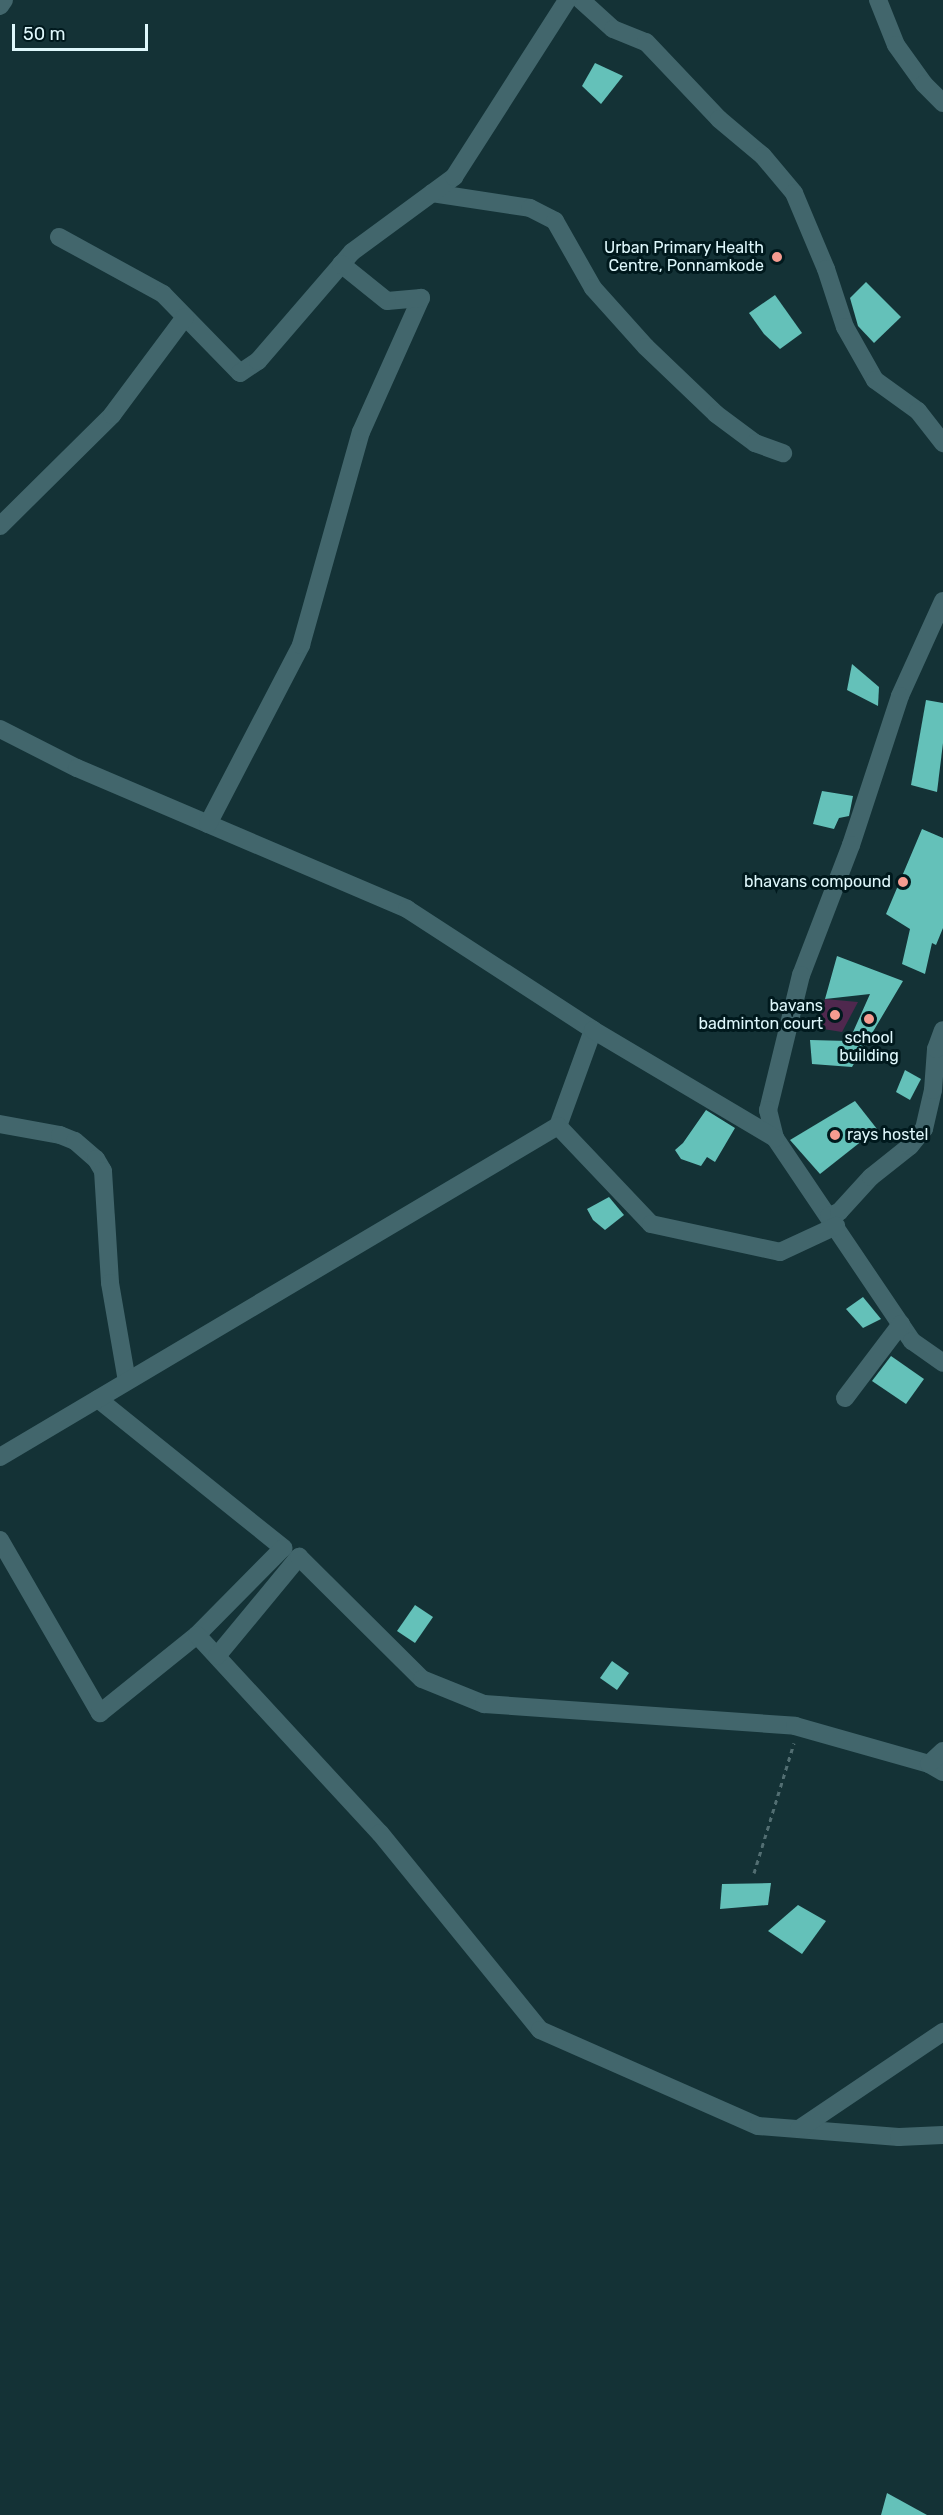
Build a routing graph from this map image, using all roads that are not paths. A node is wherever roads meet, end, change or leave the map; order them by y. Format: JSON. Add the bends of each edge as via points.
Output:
{"nodes":[{"id":1,"x":4,"y":0,"type":"edge"},
{"id":2,"x":567,"y":0,"type":"edge"},
{"id":3,"x":581,"y":0,"type":"edge"},
{"id":4,"x":878,"y":0,"type":"edge"},
{"id":5,"x":0,"y":6,"type":"edge"},
{"id":6,"x":943,"y":103,"type":"edge"},
{"id":7,"x":432,"y":193,"type":"junction"},
{"id":8,"x":59,"y":237,"type":"dead end"},
{"id":9,"x":341,"y":264,"type":"junction"},
{"id":10,"x":185,"y":317,"type":"junction"},
{"id":11,"x":943,"y":443,"type":"edge"},
{"id":12,"x":783,"y":453,"type":"dead end"},
{"id":13,"x":0,"y":526,"type":"edge"},
{"id":14,"x":943,"y":601,"type":"edge"},
{"id":15,"x":0,"y":729,"type":"edge"},
{"id":16,"x":208,"y":824,"type":"junction"},
{"id":17,"x":593,"y":1030,"type":"junction"},
{"id":18,"x":943,"y":1030,"type":"edge"},
{"id":19,"x":0,"y":1124,"type":"edge"},
{"id":20,"x":558,"y":1126,"type":"junction"},
{"id":21,"x":775,"y":1138,"type":"junction"},
{"id":22,"x":832,"y":1221,"type":"junction"},
{"id":23,"x":901,"y":1324,"type":"junction"},
{"id":24,"x":943,"y":1363,"type":"edge"},
{"id":25,"x":127,"y":1381,"type":"junction"},
{"id":26,"x":844,"y":1398,"type":"dead end"},
{"id":27,"x":98,"y":1399,"type":"junction"},
{"id":28,"x":0,"y":1457,"type":"edge"},
{"id":29,"x":0,"y":1540,"type":"edge"},
{"id":30,"x":197,"y":1635,"type":"junction"},
{"id":31,"x":217,"y":1656,"type":"junction"},
{"id":32,"x":943,"y":1751,"type":"edge"},
{"id":33,"x":936,"y":1768,"type":"edge"},
{"id":34,"x":943,"y":2032,"type":"edge"},
{"id":35,"x":799,"y":2129,"type":"junction"},
{"id":36,"x":943,"y":2135,"type":"edge"}],
"edges":[{"from":1,"to":5,"type":"street"},
{"from":2,"to":7,"type":"street","via":[[454,177]]},
{"from":3,"to":11,"type":"street","via":[[613,29],[646,42],[719,119],[763,156],[794,194],[826,269],[845,327],[875,380],[918,411]]},
{"from":4,"to":6,"type":"street","via":[[896,45]]},
{"from":7,"to":9,"type":"street","via":[[351,252]]},
{"from":7,"to":12,"type":"street","via":[[530,208],[555,221],[593,288],[646,347],[716,414],[755,443]]},
{"from":8,"to":10,"type":"street","via":[[163,294]]},
{"from":9,"to":10,"type":"street","via":[[258,361],[240,374]]},
{"from":9,"to":16,"type":"street","via":[[387,301],[421,298],[361,432],[301,645]]},
{"from":10,"to":13,"type":"street","via":[[112,415]]},
{"from":14,"to":21,"type":"street","via":[[900,696],[851,844],[801,975],[768,1110]]},
{"from":15,"to":16,"type":"street","via":[[77,768]]},
{"from":16,"to":17,"type":"street","via":[[407,909]]},
{"from":17,"to":20,"type":"street"},
{"from":17,"to":21,"type":"street"},
{"from":18,"to":22,"type":"street","via":[[936,1049],[933,1090],[924,1129],[910,1146],[871,1177]]},
{"from":19,"to":25,"type":"street","via":[[75,1141],[96,1159],[103,1171],[110,1283]]},
{"from":20,"to":22,"type":"street","via":[[651,1224],[780,1252]]},
{"from":20,"to":25,"type":"street"},
{"from":21,"to":22,"type":"street"},
{"from":22,"to":23,"type":"street"},
{"from":23,"to":24,"type":"street","via":[[912,1341]]},
{"from":23,"to":26,"type":"street"},
{"from":25,"to":27,"type":"street"},
{"from":27,"to":28,"type":"street"},
{"from":27,"to":30,"type":"street","via":[[284,1548]]},
{"from":29,"to":30,"type":"street","via":[[100,1713]]},
{"from":30,"to":31,"type":"street"},
{"from":31,"to":33,"type":"street","via":[[299,1557],[422,1679],[484,1704],[798,1727]]},
{"from":31,"to":35,"type":"street","via":[[380,1833],[540,2030],[758,2126]]},
{"from":32,"to":33,"type":"street"},
{"from":34,"to":35,"type":"street"},
{"from":35,"to":36,"type":"street","via":[[898,2137]]}]}
